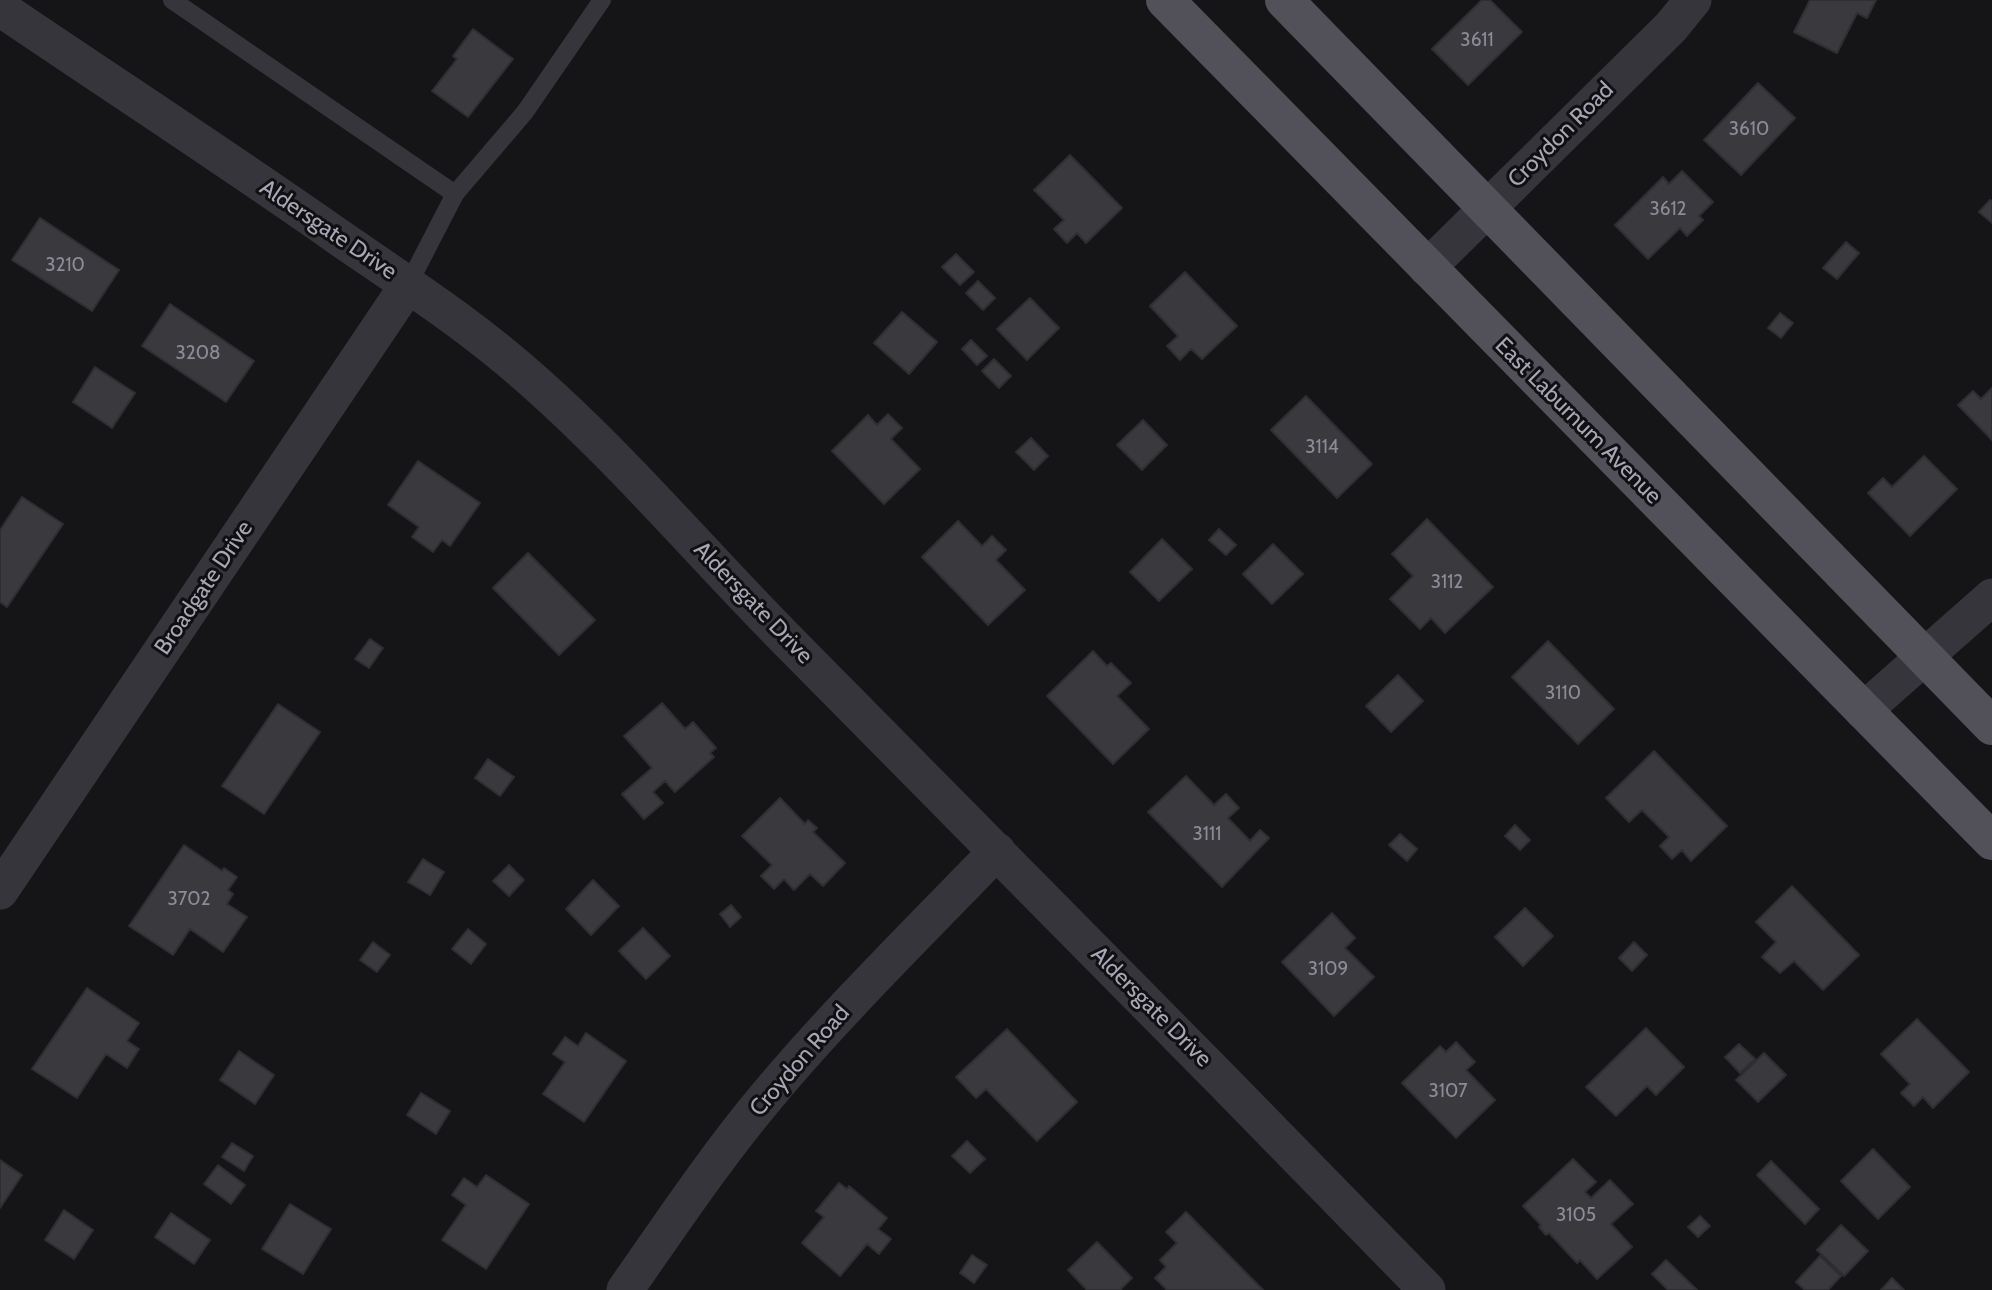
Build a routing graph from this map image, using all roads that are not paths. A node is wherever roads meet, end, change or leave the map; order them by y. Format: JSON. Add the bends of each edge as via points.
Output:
{"nodes":[{"id":1,"x":172,"y":0,"type":"edge"},
{"id":2,"x":601,"y":0,"type":"edge"},
{"id":3,"x":1165,"y":0,"type":"edge"},
{"id":4,"x":1284,"y":0,"type":"edge"},
{"id":5,"x":1693,"y":0,"type":"edge"},
{"id":6,"x":0,"y":8,"type":"edge"},
{"id":7,"x":455,"y":194,"type":"junction"},
{"id":8,"x":1487,"y":208,"type":"junction"},
{"id":9,"x":1427,"y":268,"type":"junction"},
{"id":10,"x":408,"y":285,"type":"junction"},
{"id":11,"x":1992,"y":597,"type":"edge"},
{"id":12,"x":1924,"y":657,"type":"junction"},
{"id":13,"x":1863,"y":711,"type":"junction"},
{"id":14,"x":1992,"y":726,"type":"edge"},
{"id":15,"x":1992,"y":841,"type":"edge"},
{"id":16,"x":997,"y":851,"type":"junction"},
{"id":17,"x":0,"y":891,"type":"edge"},
{"id":18,"x":625,"y":1290,"type":"edge"},
{"id":19,"x":1427,"y":1290,"type":"edge"}],
"edges":[{"from":1,"to":7,"type":"lane"},
{"from":2,"to":7,"type":"lane","via":[[525,112]]},
{"from":3,"to":9,"type":"main road","name":"East Laburnum Avenue"},
{"from":4,"to":8,"type":"main road"},
{"from":5,"to":8,"type":"street","name":"Croydon Road"},
{"from":6,"to":10,"type":"street","name":"Aldersgate Drive"},
{"from":7,"to":10,"type":"lane"},
{"from":8,"to":9,"type":"street","name":"Croydon Road"},
{"from":8,"to":12,"type":"main road"},
{"from":9,"to":13,"type":"main road","name":"East Laburnum Avenue"},
{"from":10,"to":16,"type":"street","name":"Aldersgate Drive","via":[[512,363],[569,415]]},
{"from":10,"to":17,"type":"street","name":"Broadgate Drive"},
{"from":11,"to":12,"type":"street"},
{"from":12,"to":13,"type":"street"},
{"from":12,"to":14,"type":"main road"},
{"from":13,"to":15,"type":"main road","name":"East Laburnum Avenue"},
{"from":16,"to":18,"type":"street","name":"Croydon Road","via":[[831,1022],[766,1097],[705,1174]]},
{"from":16,"to":19,"type":"street","name":"Aldersgate Drive"}]}
